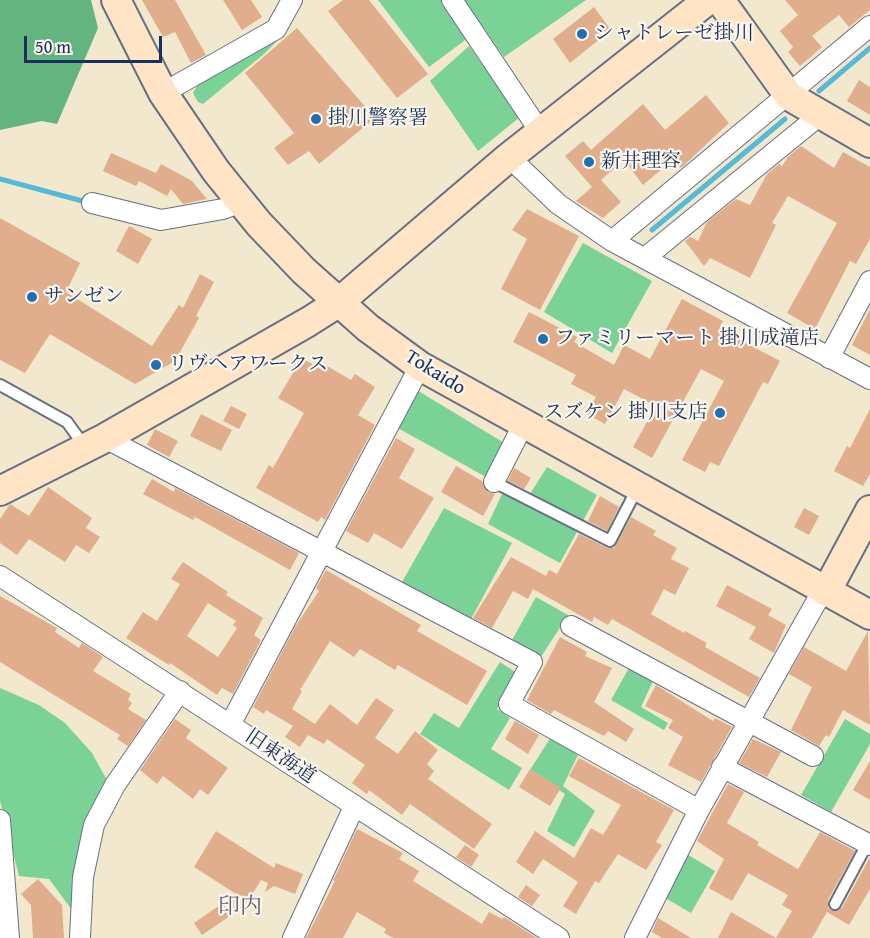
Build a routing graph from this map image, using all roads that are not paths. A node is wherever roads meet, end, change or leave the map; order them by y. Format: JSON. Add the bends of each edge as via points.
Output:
{"nodes":[{"id":1,"x":116,"y":0,"type":"edge"},
{"id":2,"x":292,"y":0,"type":"edge"},
{"id":3,"x":452,"y":0,"type":"edge"},
{"id":4,"x":708,"y":0,"type":"edge"},
{"id":5,"x":720,"y":0,"type":"edge"},
{"id":6,"x":870,"y":26,"type":"edge"},
{"id":7,"x":163,"y":93,"type":"junction"},
{"id":8,"x":789,"y":96,"type":"junction"},
{"id":9,"x":820,"y":115,"type":"junction"},
{"id":10,"x":541,"y":133,"type":"junction"},
{"id":11,"x":870,"y":143,"type":"edge"},
{"id":12,"x":509,"y":158,"type":"junction"},
{"id":13,"x":241,"y":202,"type":"junction"},
{"id":14,"x":92,"y":203,"type":"dead end"},
{"id":15,"x":612,"y":241,"type":"junction"},
{"id":16,"x":646,"y":257,"type":"junction"},
{"id":17,"x":870,"y":281,"type":"edge"},
{"id":18,"x":338,"y":303,"type":"junction"},
{"id":19,"x":829,"y":358,"type":"junction"},
{"id":20,"x":420,"y":366,"type":"junction"},
{"id":21,"x":870,"y":379,"type":"edge"},
{"id":22,"x":0,"y":385,"type":"edge"},
{"id":23,"x":523,"y":425,"type":"junction"},
{"id":24,"x":95,"y":442,"type":"junction"},
{"id":25,"x":494,"y":482,"type":"joint"},
{"id":26,"x":8,"y":483,"type":"edge"},
{"id":27,"x":638,"y":489,"type":"junction"},
{"id":28,"x":870,"y":510,"type":"edge"},
{"id":29,"x":321,"y":553,"type":"junction"},
{"id":30,"x":0,"y":576,"type":"edge"},
{"id":31,"x":824,"y":591,"type":"junction"},
{"id":32,"x":870,"y":615,"type":"edge"},
{"id":33,"x":571,"y":626,"type":"dead end"},
{"id":34,"x":180,"y":691,"type":"junction"},
{"id":35,"x":748,"y":721,"type":"junction"},
{"id":36,"x":231,"y":723,"type":"junction"},
{"id":37,"x":813,"y":756,"type":"dead end"},
{"id":38,"x":722,"y":767,"type":"junction"},
{"id":39,"x":354,"y":807,"type":"junction"},
{"id":40,"x":699,"y":810,"type":"junction"},
{"id":41,"x":0,"y":820,"type":"edge"},
{"id":42,"x":869,"y":845,"type":"edge"},
{"id":43,"x":835,"y":904,"type":"dead end"},
{"id":44,"x":9,"y":938,"type":"edge"},
{"id":45,"x":80,"y":938,"type":"edge"},
{"id":46,"x":293,"y":938,"type":"edge"},
{"id":47,"x":559,"y":938,"type":"edge"},
{"id":48,"x":635,"y":938,"type":"edge"}],
"edges":[{"from":1,"to":7,"type":"street","name":"Tokaido"},
{"from":2,"to":7,"type":"street","via":[[276,29]]},
{"from":3,"to":10,"type":"street"},
{"from":4,"to":10,"type":"street"},
{"from":5,"to":8,"type":"street"},
{"from":6,"to":8,"type":"street"},
{"from":7,"to":13,"type":"street","name":"Tokaido"},
{"from":8,"to":9,"type":"street"},
{"from":8,"to":15,"type":"street"},
{"from":9,"to":11,"type":"street"},
{"from":9,"to":16,"type":"street"},
{"from":10,"to":12,"type":"street"},
{"from":12,"to":15,"type":"street","via":[[558,204]]},
{"from":12,"to":18,"type":"street"},
{"from":13,"to":14,"type":"street","via":[[161,220]]},
{"from":13,"to":18,"type":"street","name":"Tokaido"},
{"from":15,"to":16,"type":"street"},
{"from":16,"to":19,"type":"street"},
{"from":17,"to":19,"type":"street"},
{"from":18,"to":20,"type":"street","name":"Tokaido"},
{"from":18,"to":24,"type":"street"},
{"from":19,"to":21,"type":"street"},
{"from":20,"to":23,"type":"street","name":"Tokaido"},
{"from":20,"to":29,"type":"street"},
{"from":22,"to":24,"type":"lane"},
{"from":23,"to":25,"type":"street"},
{"from":23,"to":27,"type":"street","name":"Tokaido"},
{"from":24,"to":26,"type":"street"},
{"from":24,"to":29,"type":"street"},
{"from":25,"to":27,"type":"lane","via":[[610,542]]},
{"from":27,"to":31,"type":"street","name":"Tokaido"},
{"from":28,"to":31,"type":"street"},
{"from":29,"to":36,"type":"street"},
{"from":29,"to":40,"type":"street","via":[[532,662],[508,704]]},
{"from":30,"to":34,"type":"street","name":"旧東海道"},
{"from":31,"to":32,"type":"street","name":"Tokaido"},
{"from":31,"to":35,"type":"street"},
{"from":33,"to":35,"type":"street"},
{"from":34,"to":36,"type":"street","name":"旧東海道"},
{"from":34,"to":45,"type":"street","via":[[115,785],[94,825],[83,877]]},
{"from":35,"to":37,"type":"street"},
{"from":35,"to":38,"type":"street"},
{"from":36,"to":39,"type":"street","name":"旧東海道"},
{"from":38,"to":40,"type":"street"},
{"from":38,"to":42,"type":"street"},
{"from":39,"to":46,"type":"street"},
{"from":39,"to":47,"type":"street","name":"旧東海道"},
{"from":40,"to":48,"type":"street"},
{"from":41,"to":44,"type":"street"},
{"from":42,"to":43,"type":"lane"}]}
